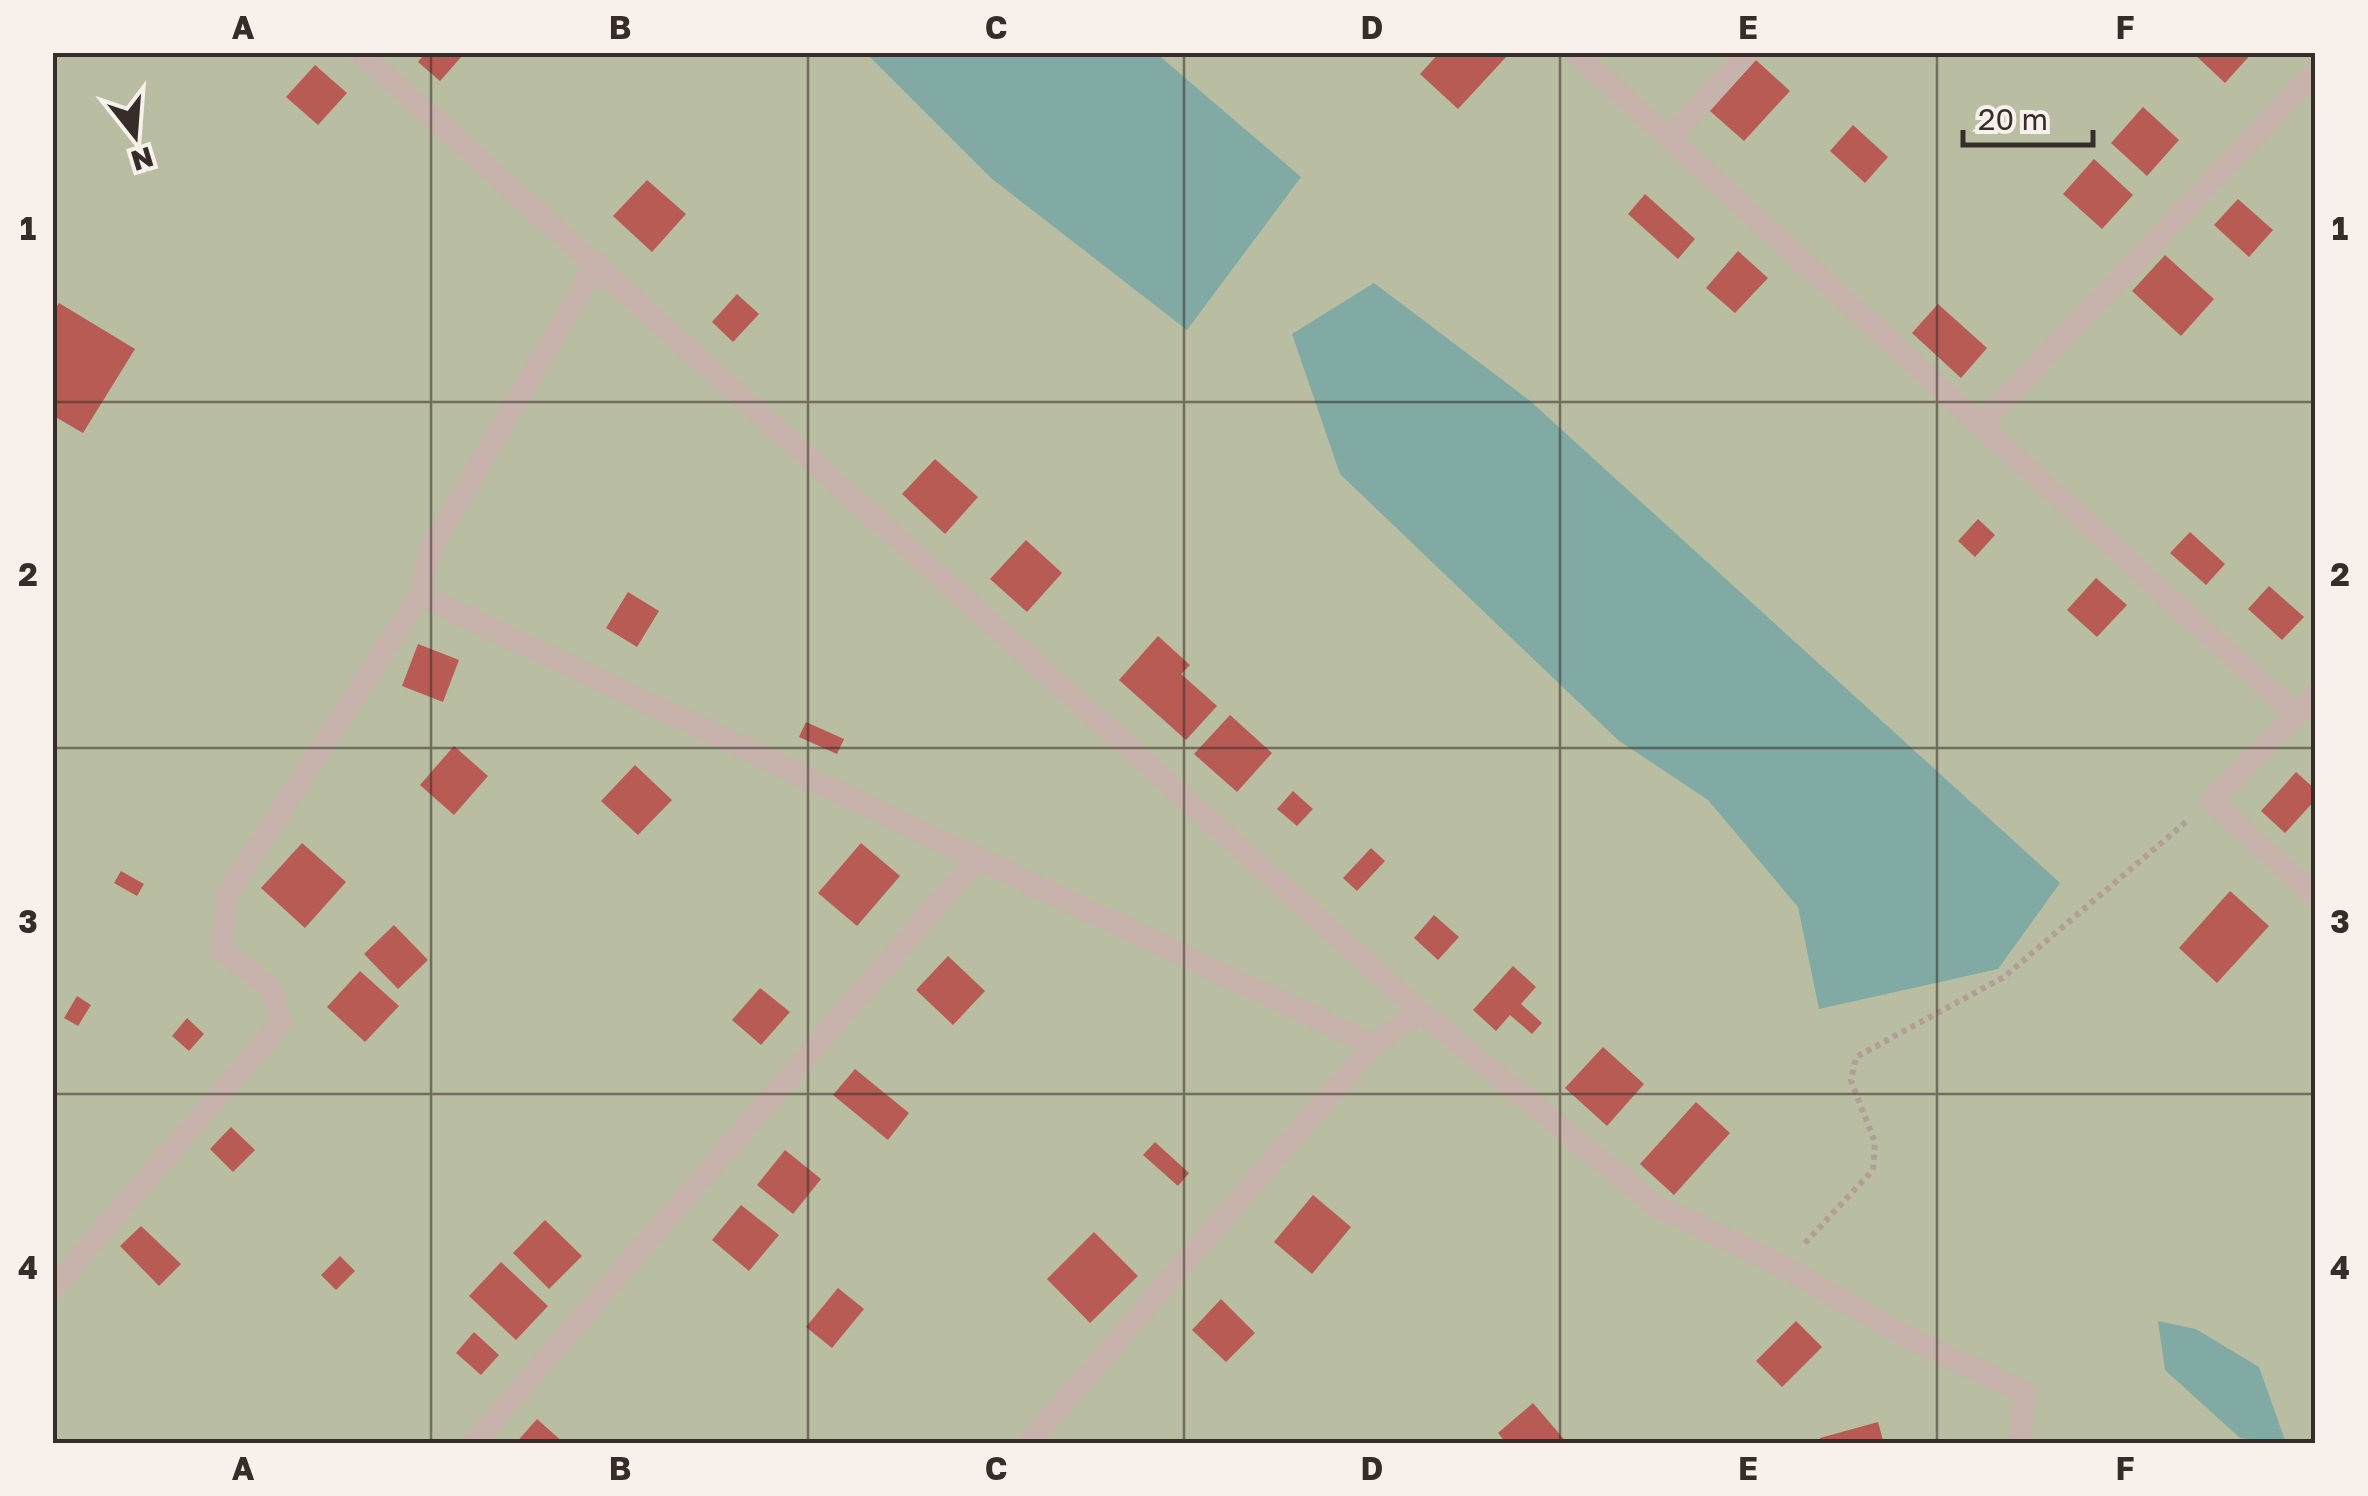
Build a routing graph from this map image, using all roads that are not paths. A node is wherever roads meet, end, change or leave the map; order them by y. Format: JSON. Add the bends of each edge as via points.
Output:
{"nodes":[{"id":1,"x":360,"y":52,"type":"edge"},
{"id":2,"x":1575,"y":52,"type":"edge"},
{"id":3,"x":1748,"y":52,"type":"edge"},
{"id":4,"x":2316,"y":71,"type":"edge"},
{"id":5,"x":1669,"y":139,"type":"junction"},
{"id":6,"x":597,"y":264,"type":"junction"},
{"id":7,"x":1981,"y":426,"type":"junction"},
{"id":8,"x":420,"y":595,"type":"junction"},
{"id":9,"x":2316,"y":694,"type":"edge"},
{"id":10,"x":2296,"y":715,"type":"junction"},
{"id":11,"x":975,"y":861,"type":"junction"},
{"id":12,"x":2316,"y":896,"type":"edge"},
{"id":13,"x":1421,"y":1012,"type":"junction"},
{"id":14,"x":1374,"y":1045,"type":"junction"},
{"id":15,"x":52,"y":1289,"type":"edge"},
{"id":16,"x":473,"y":1444,"type":"edge"},
{"id":17,"x":1028,"y":1444,"type":"edge"},
{"id":18,"x":2018,"y":1444,"type":"edge"}],
"edges":[{"from":1,"to":6,"type":"lane"},
{"from":2,"to":5,"type":"lane"},
{"from":3,"to":5,"type":"lane"},
{"from":4,"to":7,"type":"lane"},
{"from":5,"to":7,"type":"lane"},
{"from":6,"to":8,"type":"lane","via":[[432,548]]},
{"from":6,"to":13,"type":"lane"},
{"from":7,"to":10,"type":"lane"},
{"from":8,"to":11,"type":"lane"},
{"from":8,"to":15,"type":"lane","via":[[226,896],[222,950],[271,988],[281,1023]]},
{"from":9,"to":10,"type":"lane"},
{"from":10,"to":12,"type":"lane","via":[[2211,801]]},
{"from":11,"to":14,"type":"lane"},
{"from":11,"to":16,"type":"lane"},
{"from":13,"to":14,"type":"lane"},
{"from":13,"to":18,"type":"lane","via":[[1656,1206],[2026,1394]]},
{"from":14,"to":17,"type":"lane"}]}
